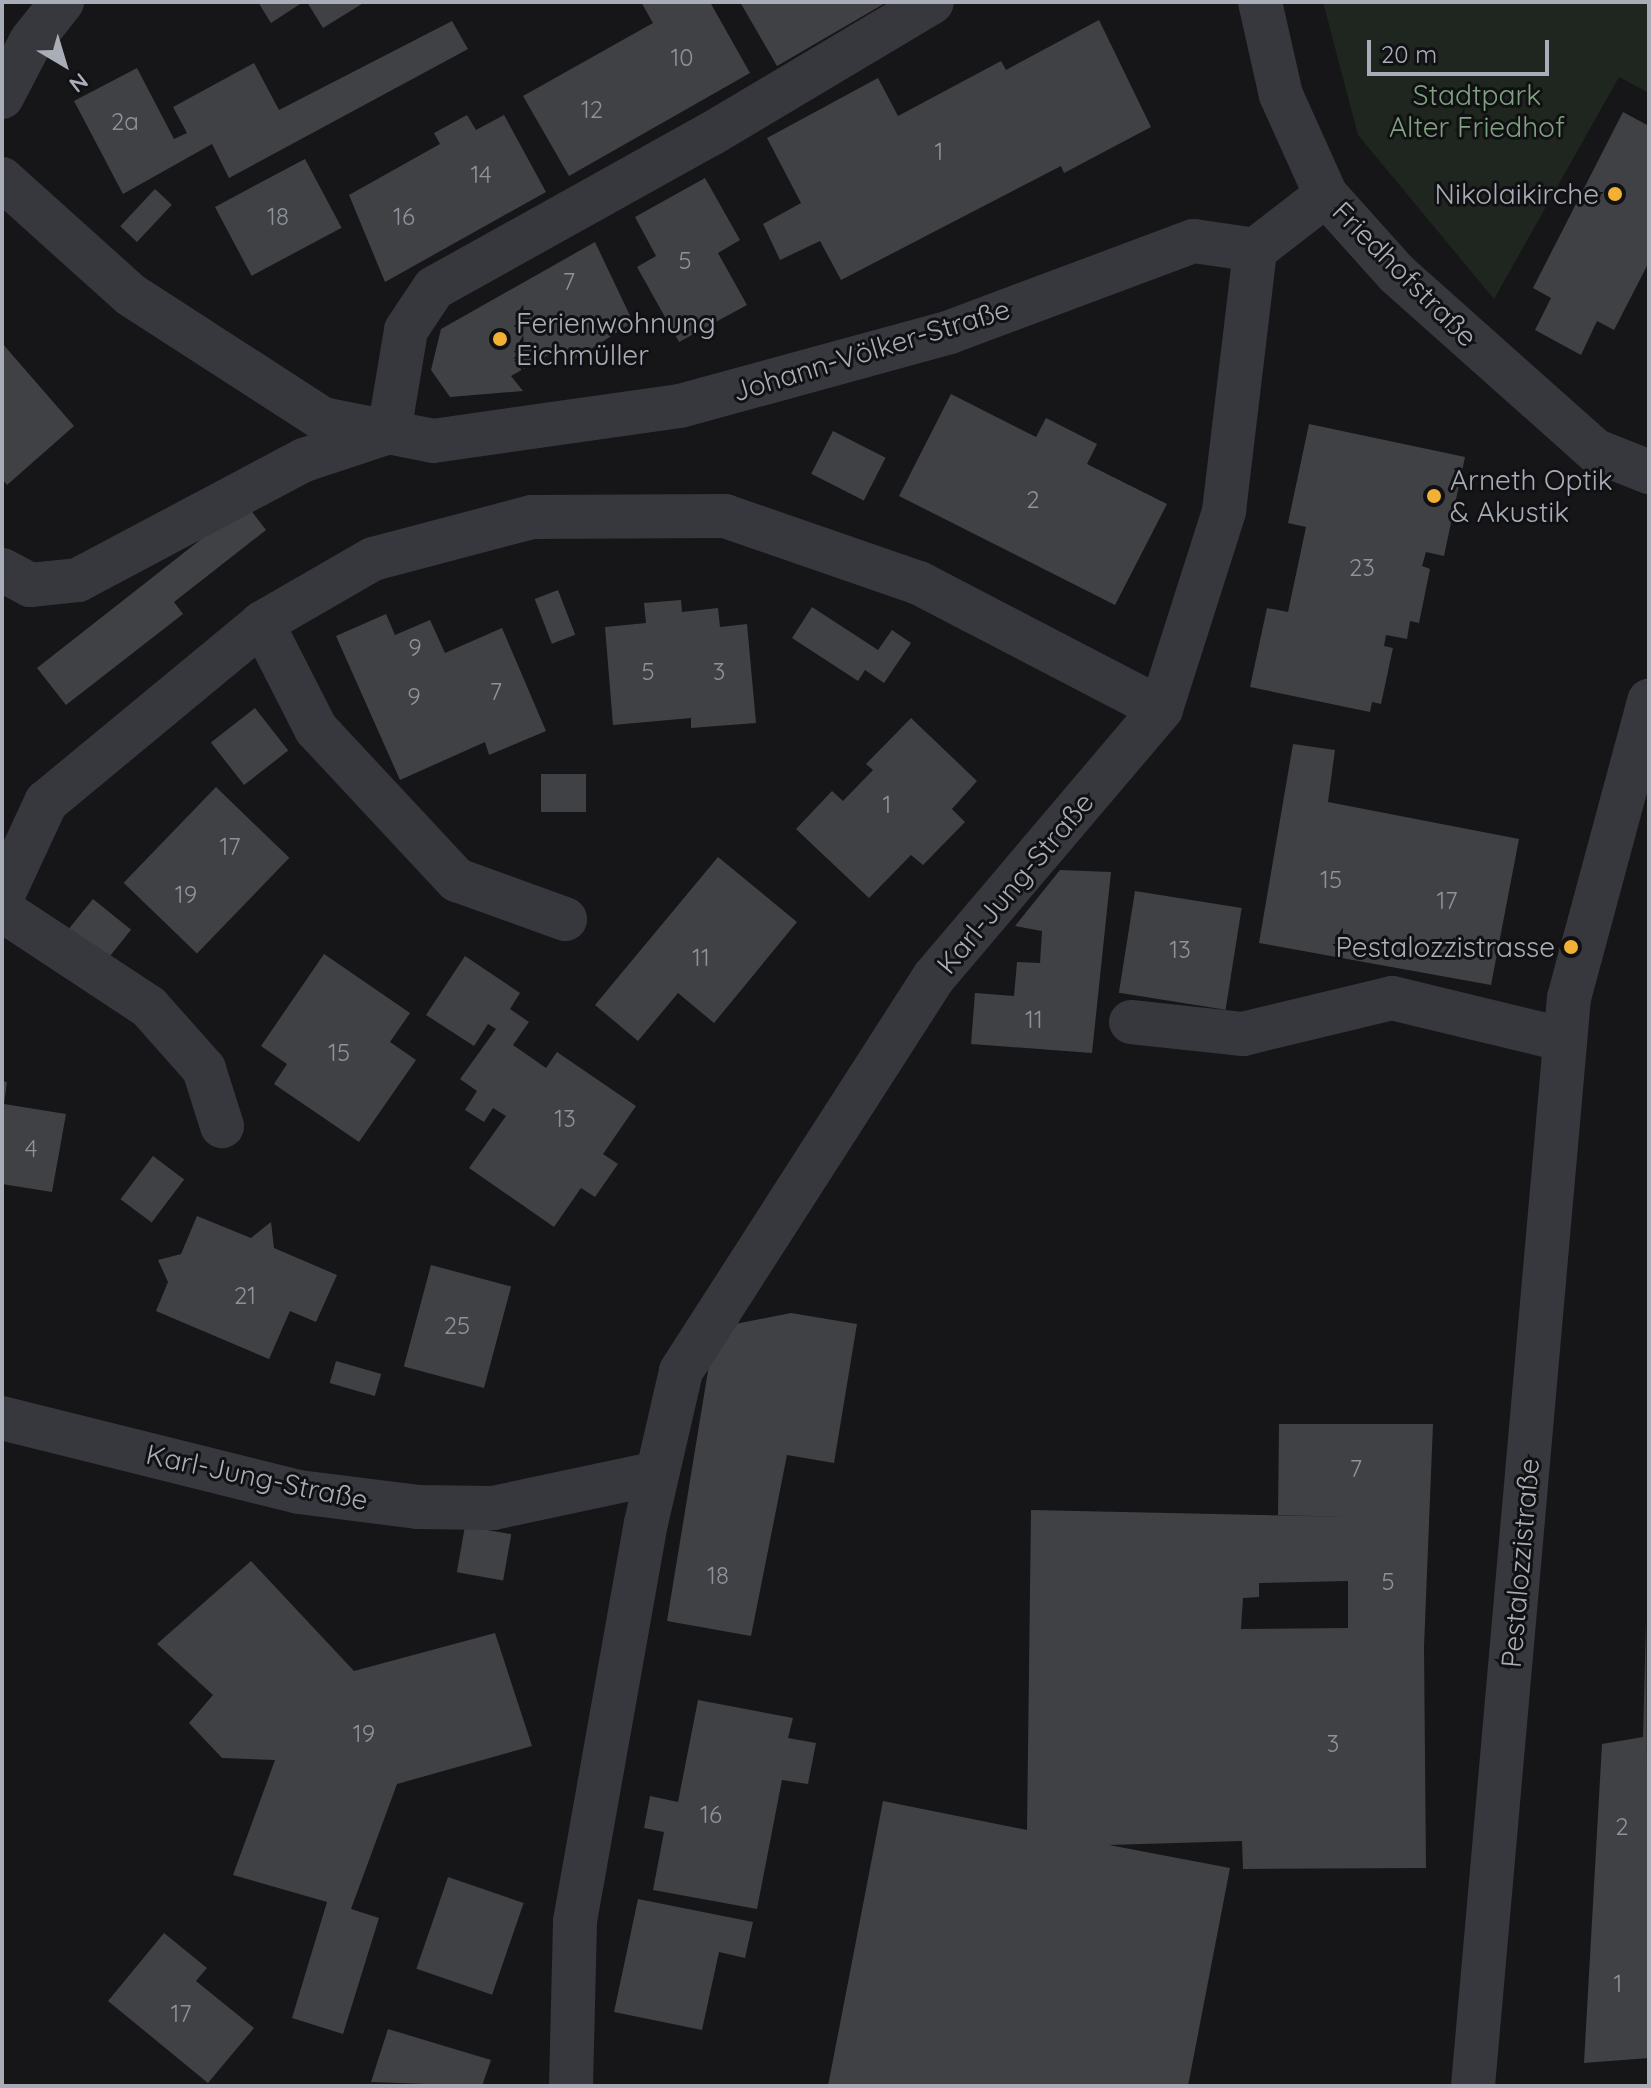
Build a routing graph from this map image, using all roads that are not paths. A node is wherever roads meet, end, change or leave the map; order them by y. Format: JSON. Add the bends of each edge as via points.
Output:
{"nodes":[{"id":1,"x":62,"y":2,"type":"edge"},
{"id":2,"x":932,"y":2,"type":"edge"},
{"id":3,"x":1260,"y":2,"type":"edge"},
{"id":4,"x":2,"y":97,"type":"edge"},
{"id":5,"x":2,"y":179,"type":"edge"},
{"id":6,"x":1326,"y":195,"type":"junction"},
{"id":7,"x":1255,"y":250,"type":"junction"},
{"id":8,"x":389,"y":432,"type":"junction"},
{"id":9,"x":1649,"y":472,"type":"edge"},
{"id":10,"x":2,"y":570,"type":"edge"},
{"id":11,"x":262,"y":623,"type":"junction"},
{"id":12,"x":1649,"y":701,"type":"edge"},
{"id":13,"x":1161,"y":709,"type":"junction"},
{"id":14,"x":46,"y":802,"type":"junction"},
{"id":15,"x":2,"y":839,"type":"edge"},
{"id":16,"x":2,"y":897,"type":"edge"},
{"id":17,"x":2,"y":910,"type":"edge"},
{"id":18,"x":565,"y":919,"type":"dead end"},
{"id":19,"x":1131,"y":1022,"type":"dead end"},
{"id":20,"x":1565,"y":1040,"type":"junction"},
{"id":21,"x":222,"y":1126,"type":"dead end"},
{"id":22,"x":2,"y":1418,"type":"edge"},
{"id":23,"x":657,"y":1473,"type":"junction"},
{"id":24,"x":571,"y":2086,"type":"edge"},
{"id":25,"x":1473,"y":2086,"type":"edge"}],
"edges":[{"from":1,"to":4,"type":"street","via":[[31,41]]},
{"from":2,"to":8,"type":"street","via":[[711,134],[434,288],[406,330]]},
{"from":3,"to":6,"type":"street","name":"Friedhofstraße","via":[[1281,95]]},
{"from":5,"to":8,"type":"street","name":"Johann-Völker-Straße","via":[[131,295],[323,419]]},
{"from":6,"to":7,"type":"street"},
{"from":6,"to":9,"type":"street","name":"Friedhofstraße","via":[[1397,274],[1596,451]]},
{"from":7,"to":8,"type":"street","name":"Johann-Völker-Straße","via":[[1194,241],[950,332],[680,406],[433,441]]},
{"from":7,"to":13,"type":"street","name":"Karl-Jung-Straße","via":[[1224,511]]},
{"from":8,"to":10,"type":"street","name":"Johann-Völker-Straße","via":[[304,460],[78,580],[30,585]]},
{"from":11,"to":13,"type":"street","via":[[373,559],[532,517],[725,516],[919,583]]},
{"from":11,"to":14,"type":"street"},
{"from":11,"to":18,"type":"street","via":[[316,729],[457,880]]},
{"from":12,"to":20,"type":"street","name":"Pestalozzistraße","via":[[1569,998]]},
{"from":13,"to":23,"type":"street","name":"Karl-Jung-Straße","via":[[934,977],[681,1371]]},
{"from":14,"to":15,"type":"street"},
{"from":14,"to":16,"type":"street"},
{"from":17,"to":21,"type":"street","via":[[149,1007],[204,1069]]},
{"from":19,"to":20,"type":"street","via":[[1243,1034],[1392,998]]},
{"from":20,"to":25,"type":"street","name":"Pestalozzistraße"},
{"from":22,"to":23,"type":"street","name":"Karl-Jung-Straße","via":[[299,1492],[417,1507],[493,1508]]},
{"from":23,"to":24,"type":"street","name":"Karl-Jung-Straße","via":[[575,1921]]}]}
